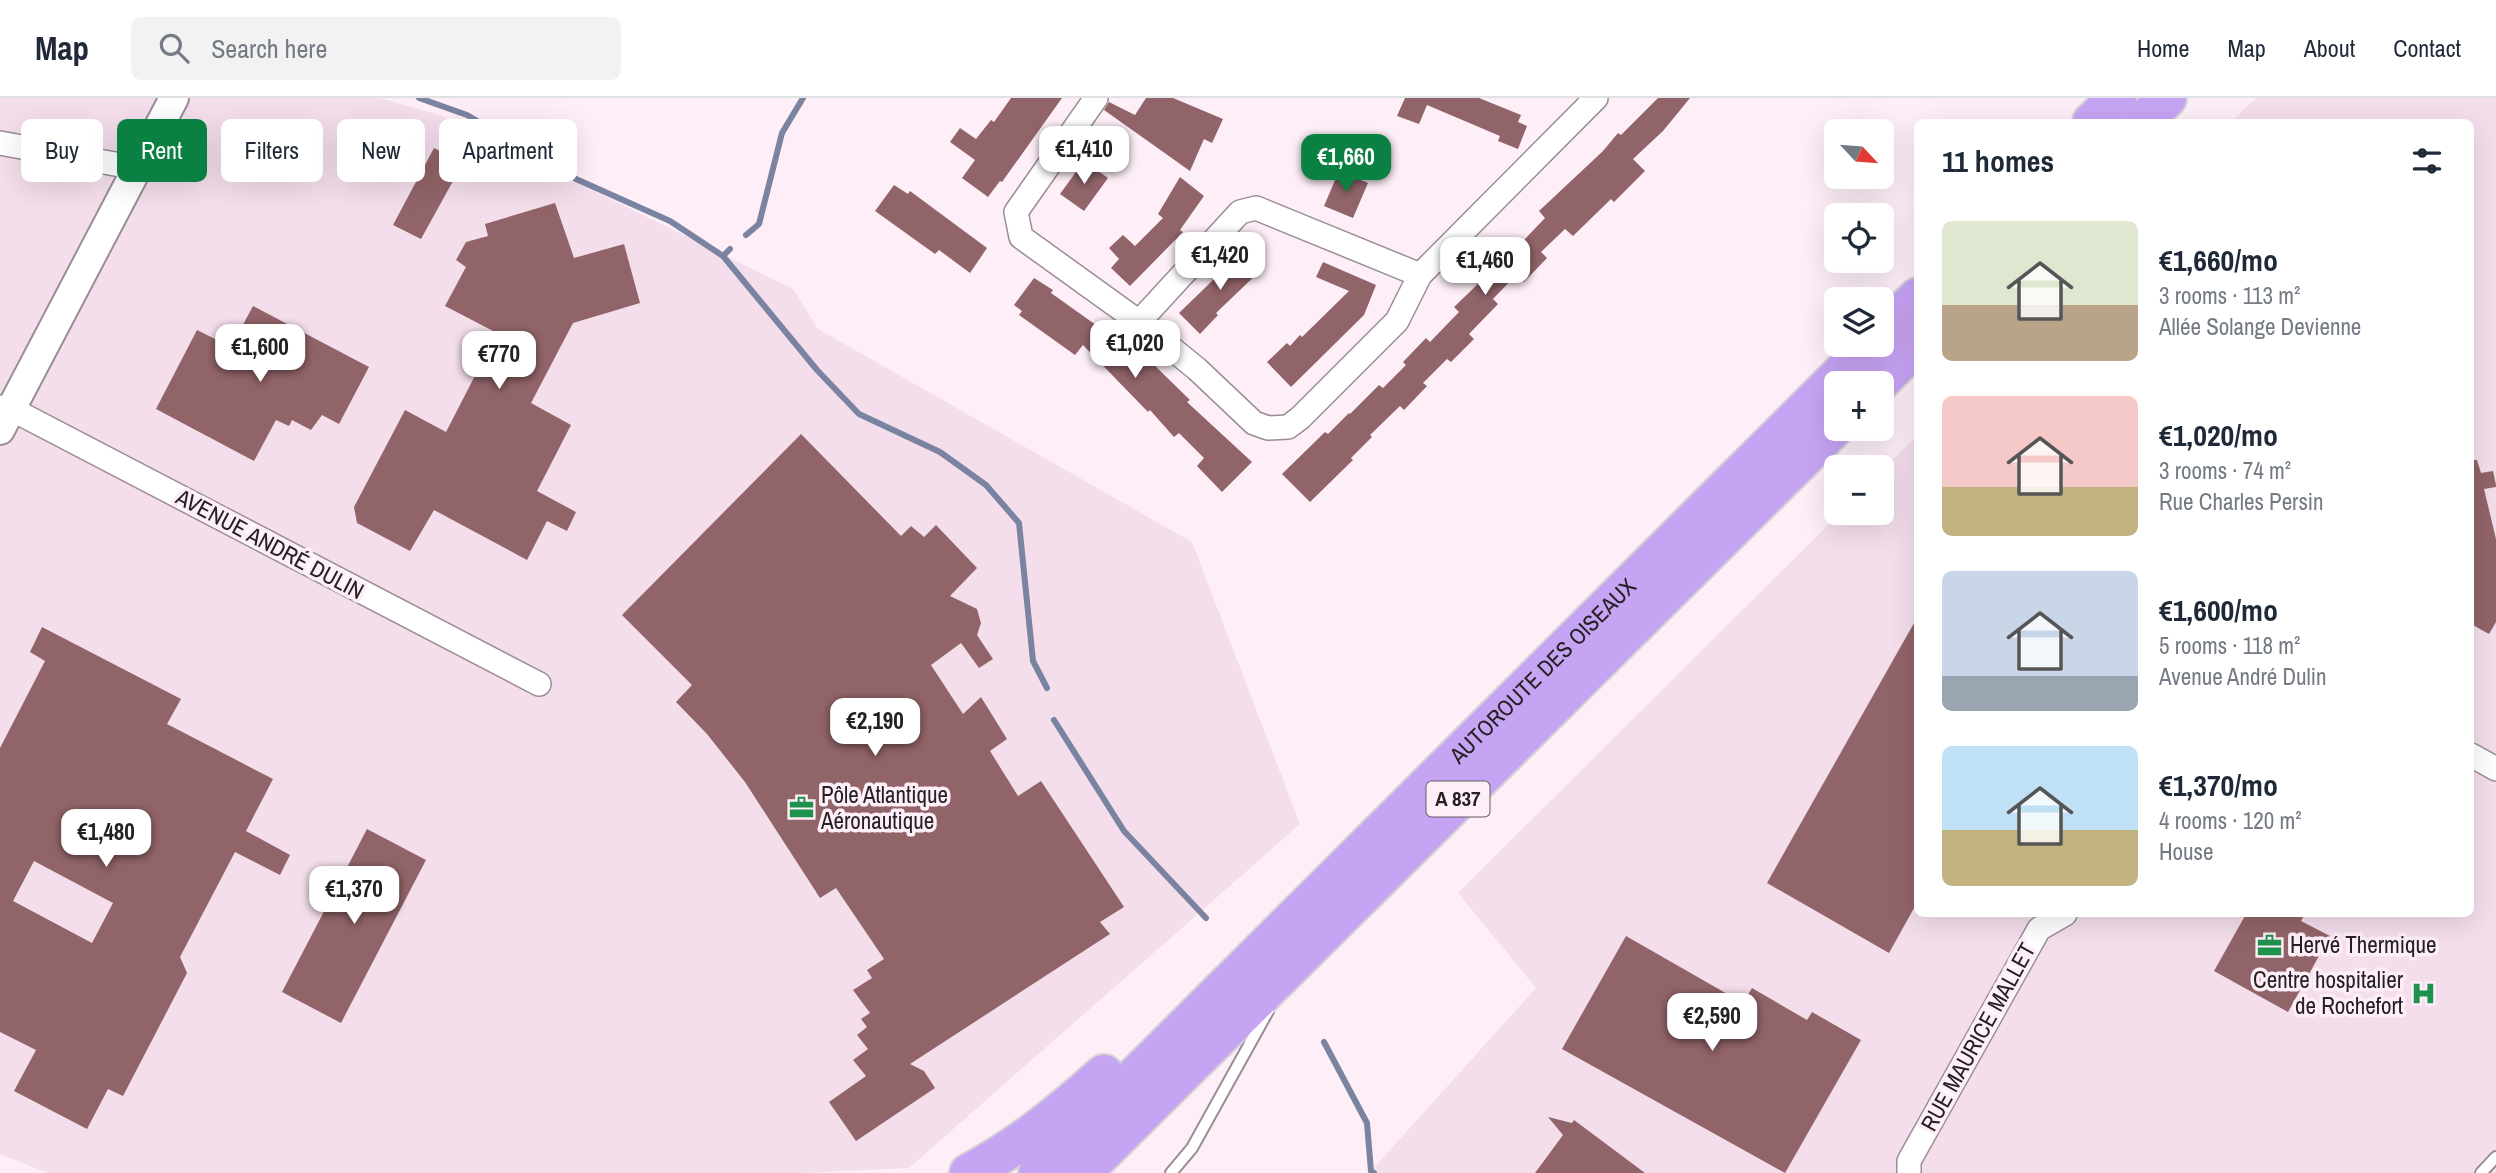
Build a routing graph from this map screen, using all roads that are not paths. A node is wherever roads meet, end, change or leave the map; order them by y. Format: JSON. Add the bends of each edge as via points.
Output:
{"nodes":[{"id":1,"x":174,"y":98,"type":"edge"},
{"id":2,"x":1096,"y":98,"type":"edge"},
{"id":3,"x":1596,"y":98,"type":"edge"},
{"id":4,"x":2117,"y":98,"type":"edge"},
{"id":5,"x":2167,"y":98,"type":"edge"},
{"id":6,"x":163,"y":119,"type":"edge"},
{"id":7,"x":2095,"y":119,"type":"edge"},
{"id":8,"x":2145,"y":119,"type":"edge"},
{"id":9,"x":0,"y":143,"type":"edge"},
{"id":10,"x":117,"y":164,"type":"edge"},
{"id":11,"x":130,"y":182,"type":"edge"},
{"id":12,"x":1420,"y":275,"type":"junction"},
{"id":13,"x":1914,"y":301,"type":"edge"},
{"id":14,"x":1894,"y":320,"type":"edge"},
{"id":15,"x":1139,"y":322,"type":"junction"},
{"id":16,"x":1914,"y":349,"type":"edge"},
{"id":17,"x":1858,"y":357,"type":"edge"},
{"id":18,"x":1891,"y":371,"type":"edge"},
{"id":19,"x":3,"y":416,"type":"edge"},
{"id":20,"x":1824,"y":438,"type":"edge"},
{"id":21,"x":540,"y":684,"type":"dead end"},
{"id":22,"x":2474,"y":757,"type":"edge"},
{"id":23,"x":2496,"y":769,"type":"edge"},
{"id":24,"x":1367,"y":846,"type":"junction"},
{"id":25,"x":2060,"y":917,"type":"edge"},
{"id":26,"x":1294,"y":962,"type":"junction"},
{"id":27,"x":2496,"y":1157,"type":"edge"},
{"id":28,"x":969,"y":1173,"type":"edge"},
{"id":29,"x":1038,"y":1173,"type":"edge"},
{"id":30,"x":1082,"y":1173,"type":"edge"},
{"id":31,"x":1171,"y":1173,"type":"edge"},
{"id":32,"x":1909,"y":1173,"type":"edge"},
{"id":33,"x":2481,"y":1173,"type":"edge"}],
"edges":[{"from":1,"to":6,"type":"street"},
{"from":2,"to":15,"type":"street","via":[[1016,212],[1021,237]]},
{"from":3,"to":12,"type":"street"},
{"from":4,"to":7,"type":"highway"},
{"from":5,"to":8,"type":"highway"},
{"from":9,"to":10,"type":"street"},
{"from":11,"to":19,"type":"street"},
{"from":12,"to":15,"type":"street","via":[[1255,208],[1240,212]]},
{"from":12,"to":15,"type":"street","via":[[1397,321],[1288,427],[1255,423]]},
{"from":13,"to":14,"type":"highway"},
{"from":16,"to":18,"type":"highway"},
{"from":17,"to":24,"type":"highway","name":"AUTOROUTE DES OISEAUX","number":"A 837"},
{"from":19,"to":21,"type":"street","name":"AVENUE ANDRÉ DULIN"},
{"from":20,"to":26,"type":"highway","name":"AUTOROUTE DES OISEAUX","number":"A 837"},
{"from":22,"to":23,"type":"street"},
{"from":24,"to":28,"type":"highway","via":[[1044,1126]]},
{"from":24,"to":29,"type":"highway","name":"AUTOROUTE DES OISEAUX","number":"A 837"},
{"from":25,"to":32,"type":"street","name":"RUE MAURICE MALLET","via":[[2039,929],[1909,1160]]},
{"from":26,"to":30,"type":"highway","name":"AUTOROUTE DES OISEAUX","number":"A 837"},
{"from":26,"to":31,"type":"lane","via":[[1192,1148]]},
{"from":27,"to":33,"type":"lane"}]}
